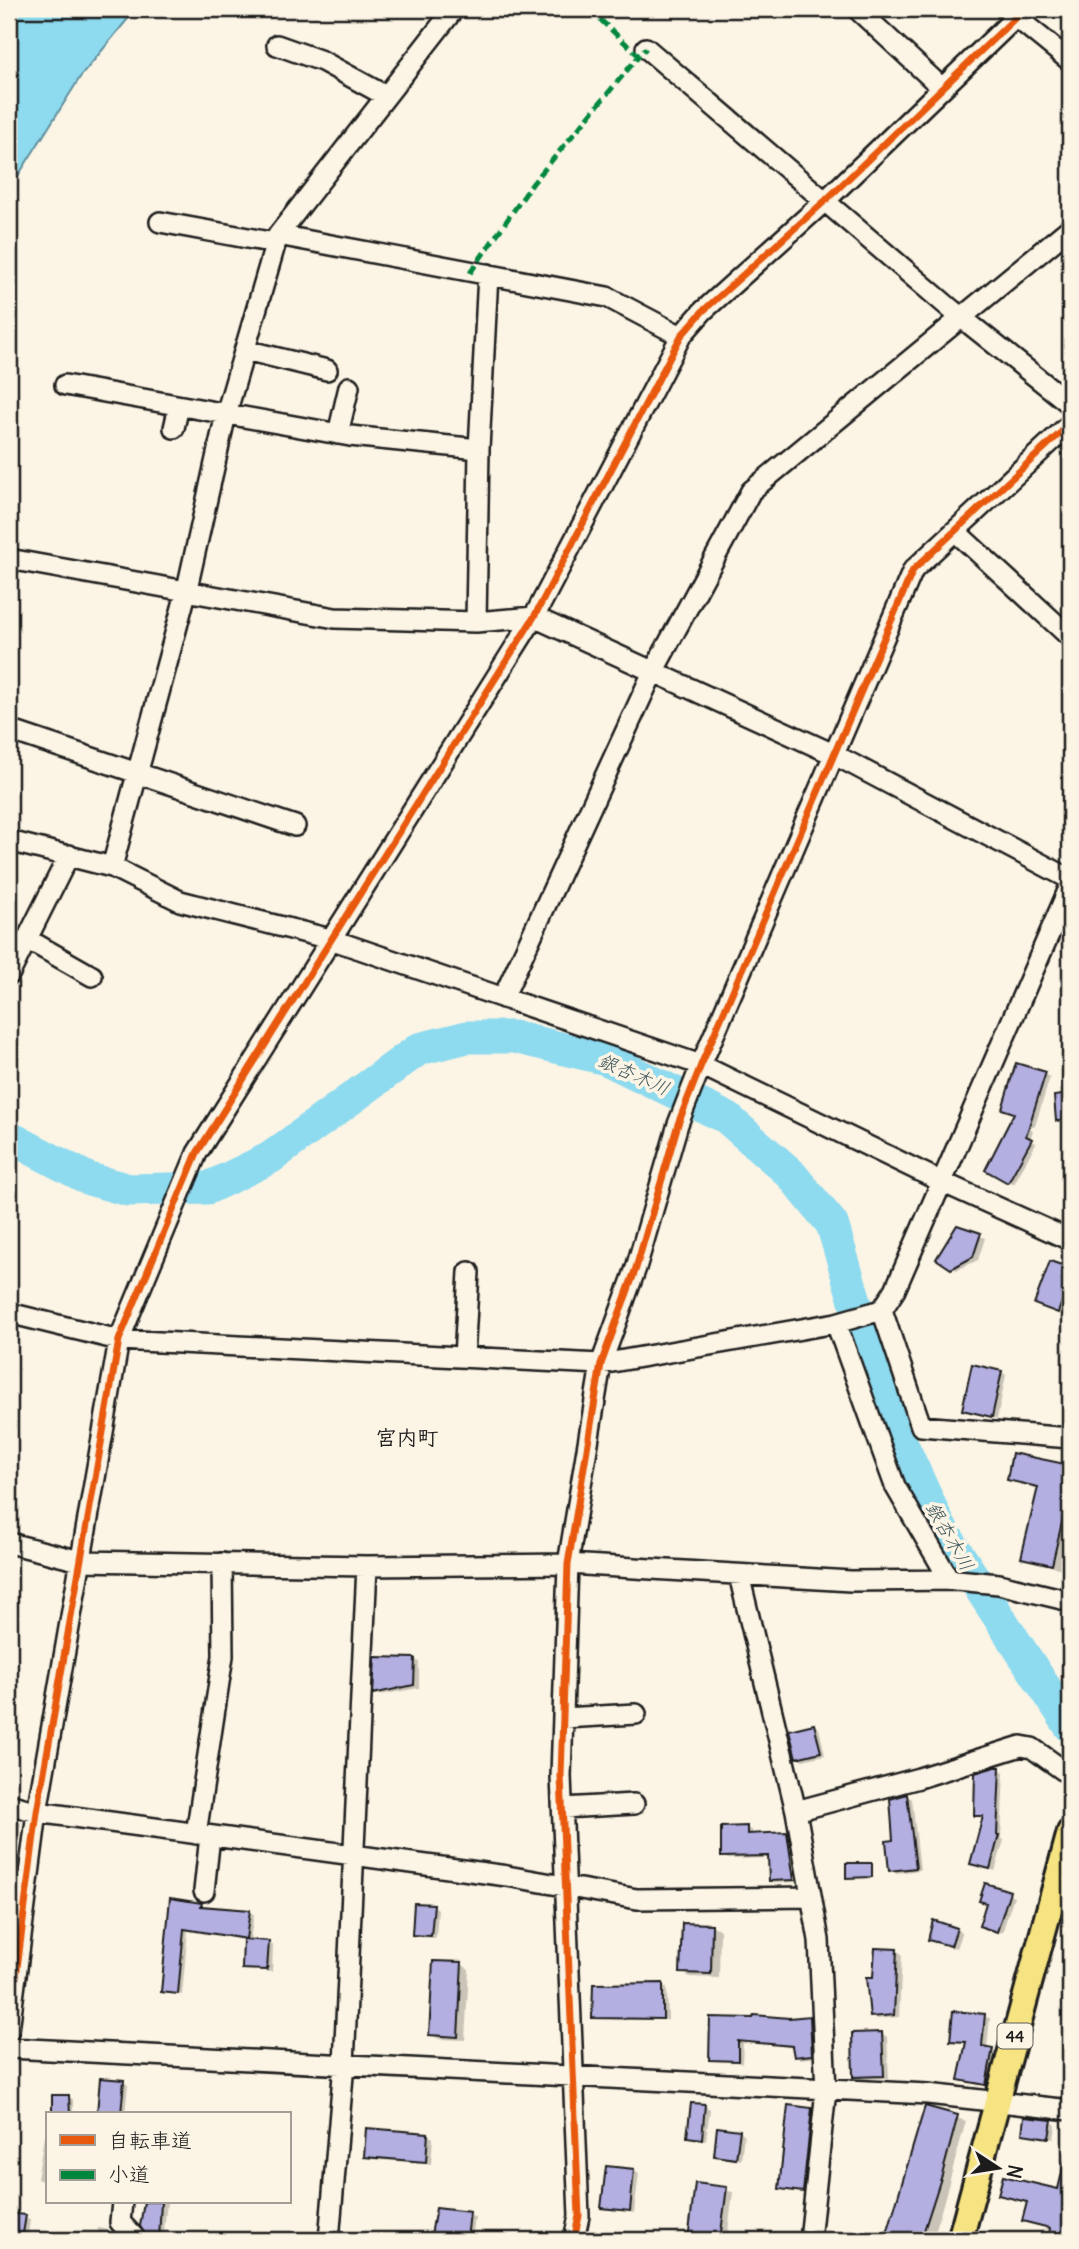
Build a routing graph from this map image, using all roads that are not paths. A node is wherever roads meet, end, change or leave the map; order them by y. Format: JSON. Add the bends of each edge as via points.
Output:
{"nodes":[{"id":1,"x":454,"y":9,"type":"edge"},
{"id":2,"x":857,"y":9,"type":"edge"},
{"id":3,"x":1011,"y":13,"type":"edge"},
{"id":4,"x":277,"y":45,"type":"dead end"},
{"id":5,"x":646,"y":48,"type":"dead end"},
{"id":6,"x":1070,"y":61,"type":"edge"},
{"id":7,"x":942,"y":88,"type":"junction"},
{"id":8,"x":386,"y":96,"type":"junction"},
{"id":9,"x":826,"y":200,"type":"junction"},
{"id":10,"x":160,"y":222,"type":"dead end"},
{"id":11,"x":1070,"y":228,"type":"edge"},
{"id":12,"x":277,"y":239,"type":"junction"},
{"id":13,"x":488,"y":274,"type":"junction"},
{"id":14,"x":960,"y":316,"type":"junction"},
{"id":15,"x":681,"y":336,"type":"junction"},
{"id":16,"x":245,"y":350,"type":"junction"},
{"id":17,"x":327,"y":370,"type":"dead end"},
{"id":18,"x":65,"y":385,"type":"dead end"},
{"id":19,"x":349,"y":387,"type":"dead end"},
{"id":20,"x":1070,"y":404,"type":"edge"},
{"id":21,"x":179,"y":406,"type":"junction"},
{"id":22,"x":226,"y":414,"type":"junction"},
{"id":23,"x":1070,"y":424,"type":"edge"},
{"id":24,"x":174,"y":428,"type":"dead end"},
{"id":25,"x":338,"y":434,"type":"junction"},
{"id":26,"x":479,"y":449,"type":"junction"},
{"id":27,"x":955,"y":531,"type":"junction"},
{"id":28,"x":9,"y":559,"type":"edge"},
{"id":29,"x":186,"y":593,"type":"junction"},
{"id":30,"x":534,"y":617,"type":"junction"},
{"id":31,"x":476,"y":622,"type":"junction"},
{"id":32,"x":1070,"y":637,"type":"edge"},
{"id":33,"x":653,"y":671,"type":"junction"},
{"id":34,"x":9,"y":730,"type":"edge"},
{"id":35,"x":833,"y":754,"type":"junction"},
{"id":36,"x":137,"y":774,"type":"junction"},
{"id":37,"x":295,"y":826,"type":"dead end"},
{"id":38,"x":9,"y":841,"type":"edge"},
{"id":39,"x":69,"y":855,"type":"junction"},
{"id":40,"x":112,"y":867,"type":"junction"},
{"id":41,"x":1070,"y":879,"type":"edge"},
{"id":42,"x":1070,"y":886,"type":"edge"},
{"id":43,"x":27,"y":939,"type":"junction"},
{"id":44,"x":330,"y":939,"type":"junction"},
{"id":45,"x":9,"y":975,"type":"edge"},
{"id":46,"x":92,"y":976,"type":"dead end"},
{"id":47,"x":503,"y":998,"type":"junction"},
{"id":48,"x":701,"y":1065,"type":"junction"},
{"id":49,"x":942,"y":1182,"type":"junction"},
{"id":50,"x":1070,"y":1240,"type":"edge"},
{"id":51,"x":469,"y":1272,"type":"dead end"},
{"id":52,"x":882,"y":1310,"type":"junction"},
{"id":53,"x":9,"y":1313,"type":"edge"},
{"id":54,"x":836,"y":1323,"type":"junction"},
{"id":55,"x":119,"y":1340,"type":"junction"},
{"id":56,"x":464,"y":1357,"type":"junction"},
{"id":57,"x":601,"y":1364,"type":"junction"},
{"id":58,"x":1070,"y":1438,"type":"edge"},
{"id":59,"x":9,"y":1543,"type":"edge"},
{"id":60,"x":80,"y":1561,"type":"junction"},
{"id":61,"x":222,"y":1563,"type":"junction"},
{"id":62,"x":568,"y":1564,"type":"junction"},
{"id":63,"x":367,"y":1566,"type":"junction"},
{"id":64,"x":739,"y":1575,"type":"junction"},
{"id":65,"x":953,"y":1580,"type":"junction"},
{"id":66,"x":1070,"y":1601,"type":"edge"},
{"id":67,"x":636,"y":1714,"type":"dead end"},
{"id":68,"x":563,"y":1718,"type":"junction"},
{"id":69,"x":1070,"y":1776,"type":"edge"},
{"id":70,"x":9,"y":1804,"type":"edge"},
{"id":71,"x":634,"y":1804,"type":"dead end"},
{"id":72,"x":563,"y":1808,"type":"junction"},
{"id":73,"x":796,"y":1811,"type":"junction"},
{"id":74,"x":37,"y":1812,"type":"junction"},
{"id":75,"x":1070,"y":1832,"type":"edge"},
{"id":76,"x":203,"y":1835,"type":"junction"},
{"id":77,"x":353,"y":1856,"type":"junction"},
{"id":78,"x":568,"y":1886,"type":"junction"},
{"id":79,"x":204,"y":1891,"type":"dead end"},
{"id":80,"x":811,"y":1897,"type":"junction"},
{"id":81,"x":9,"y":2030,"type":"edge"},
{"id":82,"x":9,"y":2048,"type":"edge"},
{"id":83,"x":344,"y":2064,"type":"junction"},
{"id":84,"x":572,"y":2076,"type":"junction"},
{"id":85,"x":827,"y":2090,"type":"junction"},
{"id":86,"x":998,"y":2101,"type":"junction"},
{"id":87,"x":1070,"y":2110,"type":"edge"},
{"id":88,"x":122,"y":2204,"type":"edge"},
{"id":89,"x":134,"y":2240,"type":"edge"},
{"id":90,"x":329,"y":2240,"type":"edge"},
{"id":91,"x":575,"y":2240,"type":"edge"},
{"id":92,"x":810,"y":2240,"type":"edge"},
{"id":93,"x":960,"y":2240,"type":"edge"}],
"edges":[{"from":1,"to":8,"type":"street"},
{"from":2,"to":7,"type":"street"},
{"from":3,"to":6,"type":"street"},
{"from":3,"to":7,"type":"street"},
{"from":4,"to":8,"type":"street"},
{"from":5,"to":9,"type":"street"},
{"from":7,"to":9,"type":"street"},
{"from":8,"to":12,"type":"street"},
{"from":9,"to":14,"type":"street"},
{"from":9,"to":15,"type":"street"},
{"from":10,"to":12,"type":"street"},
{"from":11,"to":14,"type":"street"},
{"from":12,"to":13,"type":"street"},
{"from":12,"to":16,"type":"street"},
{"from":13,"to":15,"type":"street","via":[[607,297]]},
{"from":13,"to":26,"type":"street"},
{"from":14,"to":20,"type":"street"},
{"from":14,"to":33,"type":"street","via":[[751,491]]},
{"from":15,"to":30,"type":"street"},
{"from":16,"to":17,"type":"street"},
{"from":16,"to":22,"type":"street"},
{"from":18,"to":21,"type":"street"},
{"from":19,"to":25,"type":"street"},
{"from":21,"to":22,"type":"street"},
{"from":21,"to":24,"type":"street"},
{"from":22,"to":25,"type":"street"},
{"from":22,"to":29,"type":"street"},
{"from":23,"to":27,"type":"street"},
{"from":25,"to":26,"type":"street"},
{"from":26,"to":31,"type":"street"},
{"from":27,"to":32,"type":"street"},
{"from":27,"to":35,"type":"street","via":[[913,570]]},
{"from":28,"to":29,"type":"street"},
{"from":29,"to":31,"type":"street","via":[[335,618]]},
{"from":29,"to":36,"type":"street"},
{"from":30,"to":31,"type":"street"},
{"from":30,"to":33,"type":"street"},
{"from":30,"to":44,"type":"street"},
{"from":33,"to":35,"type":"street"},
{"from":33,"to":47,"type":"street"},
{"from":34,"to":36,"type":"street"},
{"from":35,"to":41,"type":"street"},
{"from":35,"to":48,"type":"street"},
{"from":36,"to":37,"type":"street"},
{"from":36,"to":40,"type":"street"},
{"from":38,"to":39,"type":"street"},
{"from":39,"to":40,"type":"street"},
{"from":39,"to":43,"type":"street"},
{"from":40,"to":44,"type":"street","via":[[180,901]]},
{"from":42,"to":49,"type":"street"},
{"from":43,"to":45,"type":"street"},
{"from":43,"to":46,"type":"street"},
{"from":44,"to":47,"type":"street"},
{"from":44,"to":55,"type":"street","via":[[197,1153]]},
{"from":47,"to":48,"type":"street"},
{"from":48,"to":49,"type":"street"},
{"from":48,"to":57,"type":"street"},
{"from":49,"to":50,"type":"street"},
{"from":49,"to":52,"type":"street"},
{"from":51,"to":56,"type":"street"},
{"from":52,"to":54,"type":"street"},
{"from":52,"to":58,"type":"street","via":[[921,1426]]},
{"from":53,"to":55,"type":"street"},
{"from":54,"to":57,"type":"street"},
{"from":54,"to":65,"type":"street","via":[[895,1486]]},
{"from":55,"to":56,"type":"street"},
{"from":55,"to":60,"type":"street"},
{"from":56,"to":57,"type":"street"},
{"from":57,"to":62,"type":"street"},
{"from":59,"to":60,"type":"street"},
{"from":60,"to":61,"type":"street"},
{"from":60,"to":74,"type":"street"},
{"from":61,"to":63,"type":"street"},
{"from":61,"to":76,"type":"street","via":[[223,1656]]},
{"from":62,"to":63,"type":"street"},
{"from":62,"to":64,"type":"street"},
{"from":62,"to":68,"type":"street"},
{"from":63,"to":77,"type":"street"},
{"from":64,"to":65,"type":"street"},
{"from":64,"to":73,"type":"street"},
{"from":65,"to":66,"type":"street","via":[[999,1584]]},
{"from":67,"to":68,"type":"street"},
{"from":68,"to":72,"type":"street"},
{"from":69,"to":73,"type":"street","via":[[1032,1748],[1021,1746]]},
{"from":70,"to":74,"type":"street"},
{"from":71,"to":72,"type":"street"},
{"from":72,"to":78,"type":"street"},
{"from":73,"to":80,"type":"street"},
{"from":74,"to":76,"type":"street"},
{"from":74,"to":81,"type":"street"},
{"from":75,"to":86,"type":"main road","number":"44"},
{"from":76,"to":77,"type":"street"},
{"from":76,"to":79,"type":"street"},
{"from":77,"to":78,"type":"street"},
{"from":77,"to":83,"type":"street"},
{"from":78,"to":80,"type":"street","via":[[637,1899]]},
{"from":78,"to":84,"type":"street"},
{"from":80,"to":85,"type":"street","via":[[820,1940]]},
{"from":82,"to":83,"type":"street"},
{"from":83,"to":84,"type":"street"},
{"from":83,"to":90,"type":"street"},
{"from":84,"to":85,"type":"street"},
{"from":84,"to":91,"type":"street","via":[[579,2216]]},
{"from":85,"to":86,"type":"street"},
{"from":85,"to":92,"type":"street"},
{"from":86,"to":87,"type":"street"},
{"from":86,"to":93,"type":"main road","number":"44"},
{"from":88,"to":89,"type":"street","via":[[120,2222]]}]}
